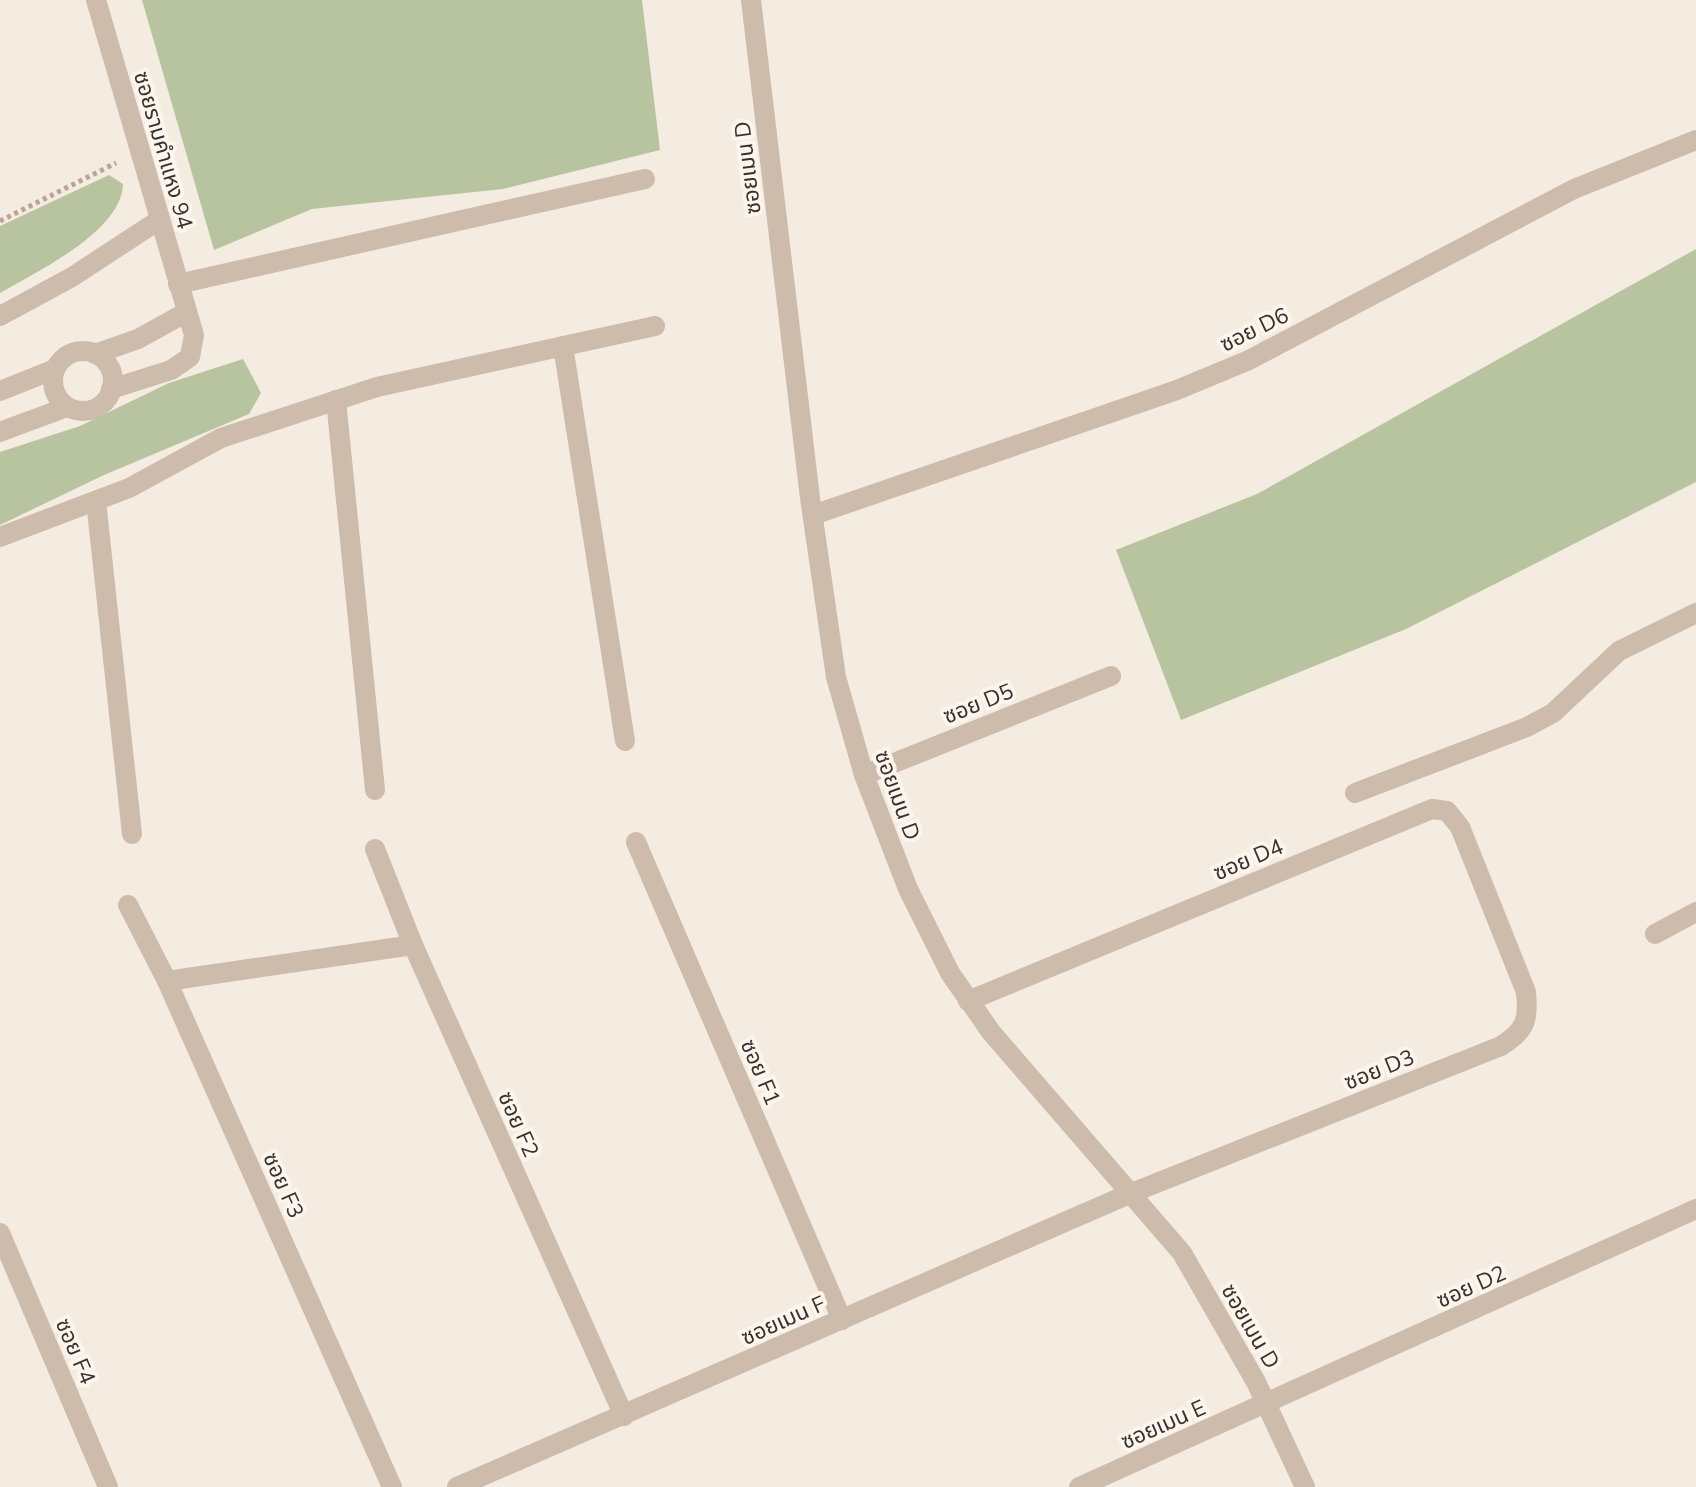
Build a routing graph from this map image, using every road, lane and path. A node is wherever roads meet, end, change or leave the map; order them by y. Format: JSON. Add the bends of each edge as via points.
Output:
{"nodes":[{"id":1,"x":96,"y":0,"type":"edge"},
{"id":2,"x":751,"y":0,"type":"edge"},
{"id":3,"x":1696,"y":140,"type":"edge"},
{"id":4,"x":139,"y":152,"type":"junction"},
{"id":5,"x":645,"y":179,"type":"dead end"},
{"id":6,"x":159,"y":220,"type":"junction"},
{"id":7,"x":0,"y":221,"type":"edge"},
{"id":8,"x":178,"y":284,"type":"junction"},
{"id":9,"x":185,"y":313,"type":"junction"},
{"id":10,"x":0,"y":316,"type":"edge"},
{"id":11,"x":655,"y":326,"type":"dead end"},
{"id":12,"x":563,"y":346,"type":"junction"},
{"id":13,"x":95,"y":354,"type":"junction"},
{"id":14,"x":55,"y":369,"type":"junction"},
{"id":15,"x":111,"y":389,"type":"junction"},
{"id":16,"x":0,"y":391,"type":"edge"},
{"id":17,"x":336,"y":400,"type":"junction"},
{"id":18,"x":67,"y":407,"type":"junction"},
{"id":19,"x":0,"y":432,"type":"edge"},
{"id":20,"x":96,"y":501,"type":"junction"},
{"id":21,"x":813,"y":515,"type":"junction"},
{"id":22,"x":0,"y":537,"type":"edge"},
{"id":23,"x":1694,"y":618,"type":"edge"},
{"id":24,"x":1111,"y":676,"type":"dead end"},
{"id":25,"x":625,"y":741,"type":"dead end"},
{"id":26,"x":864,"y":775,"type":"junction"},
{"id":27,"x":375,"y":790,"type":"dead end"},
{"id":28,"x":1355,"y":793,"type":"dead end"},
{"id":29,"x":132,"y":834,"type":"dead end"},
{"id":30,"x":636,"y":842,"type":"dead end"},
{"id":31,"x":375,"y":849,"type":"dead end"},
{"id":32,"x":128,"y":905,"type":"dead end"},
{"id":33,"x":1493,"y":909,"type":"joint"},
{"id":34,"x":1696,"y":912,"type":"edge"},
{"id":35,"x":1655,"y":934,"type":"dead end"},
{"id":36,"x":413,"y":945,"type":"junction"},
{"id":37,"x":167,"y":981,"type":"junction"},
{"id":38,"x":968,"y":1001,"type":"junction"},
{"id":39,"x":1129,"y":1194,"type":"junction"},
{"id":40,"x":1696,"y":1209,"type":"edge"},
{"id":41,"x":0,"y":1233,"type":"edge"},
{"id":42,"x":842,"y":1320,"type":"junction"},
{"id":43,"x":1267,"y":1405,"type":"junction"},
{"id":44,"x":624,"y":1416,"type":"junction"},
{"id":45,"x":108,"y":1487,"type":"edge"},
{"id":46,"x":392,"y":1487,"type":"edge"},
{"id":47,"x":457,"y":1487,"type":"edge"},
{"id":48,"x":1079,"y":1487,"type":"edge"},
{"id":49,"x":1305,"y":1487,"type":"edge"}],
"edges":[{"from":1,"to":4,"type":"street","name":"ซอยรามคําแหง 94"},
{"from":2,"to":21,"type":"street","name":"ซอยเมน D"},
{"from":3,"to":21,"type":"street","name":"ซอย D6","via":[[1574,189],[1249,360],[1177,390]]},
{"from":4,"to":6,"type":"street","name":"ซอยรามคําแหง 94"},
{"from":4,"to":7,"type":"path"},
{"from":5,"to":8,"type":"street"},
{"from":6,"to":8,"type":"street","name":"ซอยรามคําแหง 94"},
{"from":6,"to":10,"type":"street"},
{"from":8,"to":9,"type":"street","name":"ซอยรามคําแหง 94"},
{"from":9,"to":13,"type":"street","via":[[138,339]]},
{"from":9,"to":15,"type":"street","name":"ซอยรามคําแหง 94","via":[[194,335],[190,357],[171,370]]},
{"from":11,"to":12,"type":"street"},
{"from":12,"to":17,"type":"street"},
{"from":12,"to":25,"type":"street"},
{"from":13,"to":14,"type":"street","via":[[72,353]]},
{"from":13,"to":15,"type":"street","via":[[112,373]]},
{"from":14,"to":16,"type":"street"},
{"from":14,"to":18,"type":"street","via":[[55,393]]},
{"from":15,"to":18,"type":"street","via":[[97,408]]},
{"from":17,"to":20,"type":"street","via":[[221,438]]},
{"from":17,"to":27,"type":"street"},
{"from":18,"to":19,"type":"street"},
{"from":20,"to":22,"type":"street"},
{"from":20,"to":29,"type":"street"},
{"from":21,"to":26,"type":"street","name":"ซอยเมน D","via":[[836,677]]},
{"from":23,"to":28,"type":"street","via":[[1619,651],[1553,713],[1527,727]]},
{"from":24,"to":26,"type":"street","name":"ซอย D5"},
{"from":26,"to":38,"type":"street","name":"ซอยเมน D","via":[[908,889]]},
{"from":30,"to":42,"type":"street","name":"ซอย F1"},
{"from":31,"to":36,"type":"street","name":"ซอย F2"},
{"from":32,"to":37,"type":"street","name":"ซอย F3"},
{"from":33,"to":38,"type":"street","name":"ซอย D4","via":[[1460,827],[1447,811],[1432,809]]},
{"from":33,"to":39,"type":"street","name":"ซอย D3","via":[[1526,992],[1529,1016],[1522,1033],[1501,1046]]},
{"from":34,"to":35,"type":"street"},
{"from":36,"to":37,"type":"street"},
{"from":36,"to":44,"type":"street","name":"ซอย F2"},
{"from":37,"to":46,"type":"street","name":"ซอย F3"},
{"from":38,"to":39,"type":"street","name":"ซอยเมน D"},
{"from":39,"to":42,"type":"street","name":"ซอยเมน F"},
{"from":39,"to":43,"type":"street","name":"ซอยเมน D","via":[[1182,1253]]},
{"from":40,"to":43,"type":"street","name":"ซอย D2"},
{"from":41,"to":45,"type":"street","name":"ซอย F4"},
{"from":42,"to":44,"type":"street","name":"ซอยเมน F"},
{"from":43,"to":48,"type":"street","name":"ซอยเมน E"},
{"from":43,"to":49,"type":"street","name":"ซอยเมน D"},
{"from":44,"to":47,"type":"street","name":"ซอยเมน F"}]}
